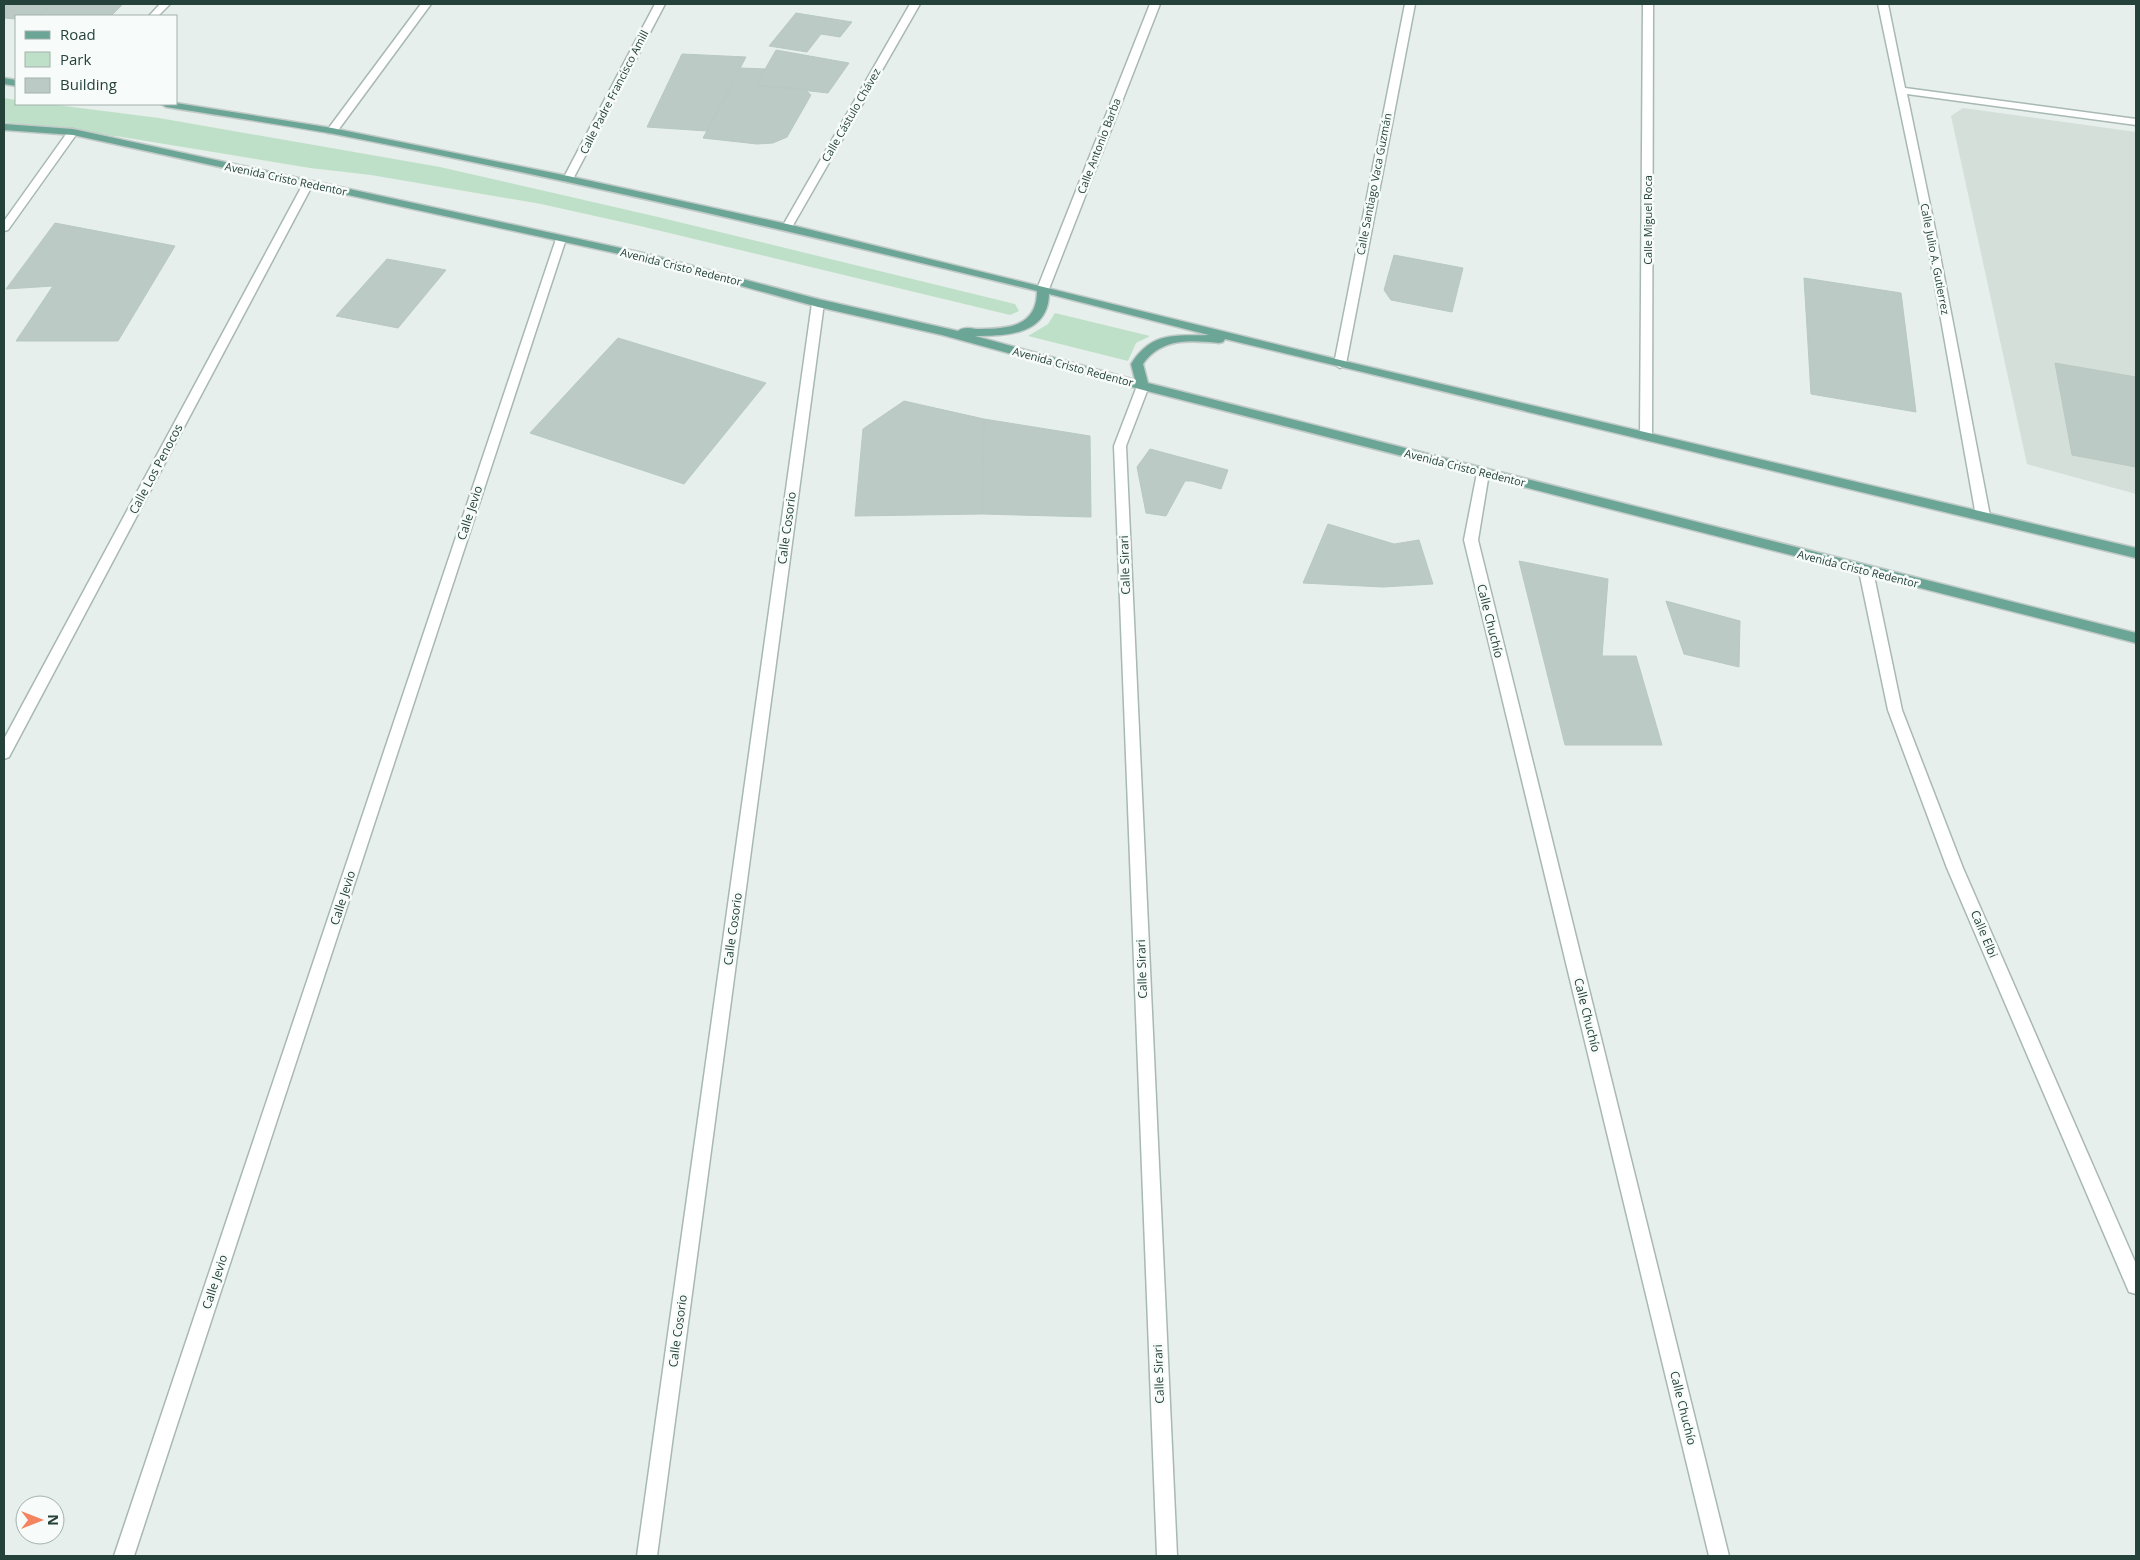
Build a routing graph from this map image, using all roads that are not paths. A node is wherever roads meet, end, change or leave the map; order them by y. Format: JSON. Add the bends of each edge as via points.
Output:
{"nodes":[{"id":1,"x":165,"y":4,"type":"edge"},
{"id":2,"x":426,"y":4,"type":"edge"},
{"id":3,"x":660,"y":4,"type":"edge"},
{"id":4,"x":915,"y":4,"type":"edge"},
{"id":5,"x":1155,"y":4,"type":"edge"},
{"id":6,"x":1410,"y":4,"type":"edge"},
{"id":7,"x":1648,"y":4,"type":"edge"},
{"id":8,"x":1883,"y":4,"type":"edge"},
{"id":9,"x":155,"y":15,"type":"edge"},
{"id":10,"x":1901,"y":90,"type":"junction"},
{"id":11,"x":172,"y":105,"type":"edge"},
{"id":12,"x":2136,"y":122,"type":"edge"},
{"id":13,"x":4,"y":127,"type":"edge"},
{"id":14,"x":332,"y":131,"type":"junction"},
{"id":15,"x":73,"y":132,"type":"junction"},
{"id":16,"x":568,"y":179,"type":"junction"},
{"id":17,"x":308,"y":184,"type":"junction"},
{"id":18,"x":787,"y":227,"type":"junction"},
{"id":19,"x":4,"y":228,"type":"edge"},
{"id":20,"x":562,"y":239,"type":"junction"},
{"id":21,"x":1044,"y":289,"type":"junction"},
{"id":22,"x":818,"y":302,"type":"junction"},
{"id":23,"x":942,"y":331,"type":"junction"},
{"id":24,"x":1270,"y":346,"type":"junction"},
{"id":25,"x":1340,"y":364,"type":"junction"},
{"id":26,"x":1143,"y":386,"type":"junction"},
{"id":27,"x":1646,"y":436,"type":"junction"},
{"id":28,"x":1482,"y":472,"type":"junction"},
{"id":29,"x":1983,"y":516,"type":"junction"},
{"id":30,"x":2136,"y":553,"type":"edge"},
{"id":31,"x":1866,"y":571,"type":"junction"},
{"id":32,"x":2136,"y":638,"type":"edge"},
{"id":33,"x":4,"y":753,"type":"edge"},
{"id":34,"x":2136,"y":1285,"type":"edge"},
{"id":35,"x":124,"y":1556,"type":"edge"},
{"id":36,"x":647,"y":1556,"type":"edge"},
{"id":37,"x":1167,"y":1556,"type":"edge"},
{"id":38,"x":1719,"y":1556,"type":"edge"}],
"edges":[{"from":1,"to":9,"type":"street"},
{"from":2,"to":14,"type":"street"},
{"from":3,"to":16,"type":"street","name":"Calle Padre Francisco Amill"},
{"from":4,"to":18,"type":"street","name":"Calle Cástulo Chávez"},
{"from":5,"to":21,"type":"street","name":"Calle Antonio Barba"},
{"from":6,"to":25,"type":"street","name":"Calle Santiago Vaca Guzmán"},
{"from":7,"to":27,"type":"street","name":"Calle Miguel Roca"},
{"from":8,"to":10,"type":"street","name":"Calle Julio A. Gutierrez"},
{"from":10,"to":12,"type":"street"},
{"from":10,"to":29,"type":"street","name":"Calle Julio A. Gutierrez"},
{"from":11,"to":14,"type":"main road"},
{"from":13,"to":15,"type":"main road","name":"Avenida Cristo Redentor"},
{"from":14,"to":16,"type":"main road"},
{"from":15,"to":17,"type":"main road","name":"Avenida Cristo Redentor"},
{"from":15,"to":19,"type":"street"},
{"from":16,"to":18,"type":"main road"},
{"from":17,"to":20,"type":"main road","name":"Avenida Cristo Redentor"},
{"from":17,"to":33,"type":"street","name":"Calle Los Penocos"},
{"from":18,"to":21,"type":"main road"},
{"from":20,"to":22,"type":"main road","name":"Avenida Cristo Redentor"},
{"from":20,"to":35,"type":"street","name":"Calle Jevio"},
{"from":21,"to":23,"type":"main road","via":[[1044,303],[1032,323],[1025,328]]},
{"from":21,"to":24,"type":"main road"},
{"from":22,"to":23,"type":"main road","name":"Avenida Cristo Redentor"},
{"from":22,"to":36,"type":"street","name":"Calle Cosorio"},
{"from":23,"to":26,"type":"main road","name":"Avenida Cristo Redentor"},
{"from":24,"to":25,"type":"main road"},
{"from":24,"to":26,"type":"main road","via":[[1214,338],[1164,340],[1149,348],[1137,364]]},
{"from":25,"to":27,"type":"main road"},
{"from":26,"to":28,"type":"main road","name":"Avenida Cristo Redentor"},
{"from":26,"to":37,"type":"street","name":"Calle Sirari","via":[[1120,446]]},
{"from":27,"to":29,"type":"main road"},
{"from":28,"to":31,"type":"main road","name":"Avenida Cristo Redentor"},
{"from":28,"to":38,"type":"street","name":"Calle Chuchío","via":[[1471,540]]},
{"from":29,"to":30,"type":"main road"},
{"from":31,"to":32,"type":"main road","name":"Avenida Cristo Redentor"},
{"from":31,"to":34,"type":"street","name":"Calle Elbi","via":[[1895,710],[1955,868]]}]}
